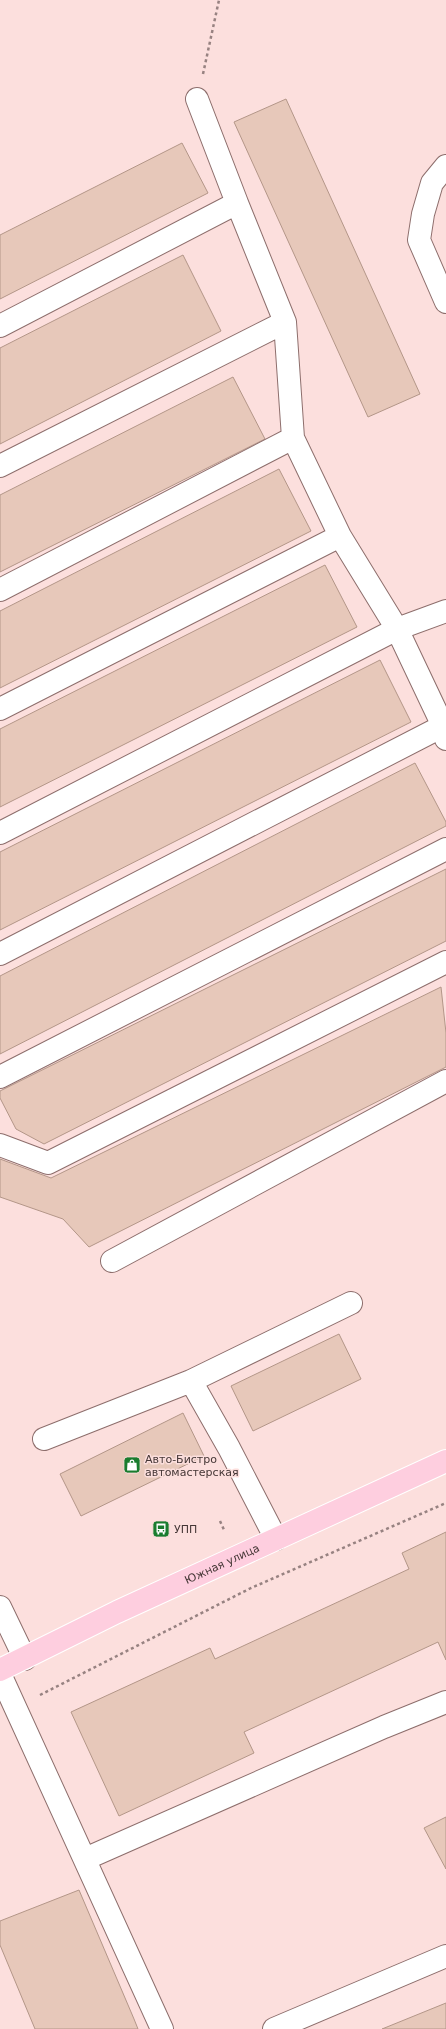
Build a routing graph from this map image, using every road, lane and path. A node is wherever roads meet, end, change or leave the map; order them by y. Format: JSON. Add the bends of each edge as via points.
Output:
{"nodes":[{"id":1,"x":219,"y":0,"type":"edge"},
{"id":2,"x":197,"y":100,"type":"joint"},
{"id":3,"x":446,"y":166,"type":"edge"},
{"id":4,"x":237,"y":202,"type":"junction"},
{"id":5,"x":446,"y":302,"type":"edge"},
{"id":6,"x":286,"y":322,"type":"junction"},
{"id":7,"x":0,"y":326,"type":"edge"},
{"id":8,"x":293,"y":438,"type":"junction"},
{"id":9,"x":0,"y":466,"type":"edge"},
{"id":10,"x":340,"y":536,"type":"junction"},
{"id":11,"x":0,"y":590,"type":"edge"},
{"id":12,"x":446,"y":611,"type":"edge"},
{"id":13,"x":398,"y":629,"type":"junction"},
{"id":14,"x":0,"y":709,"type":"edge"},
{"id":15,"x":444,"y":733,"type":"edge"},
{"id":16,"x":0,"y":833,"type":"edge"},
{"id":17,"x":446,"y":849,"type":"edge"},
{"id":18,"x":0,"y":954,"type":"edge"},
{"id":19,"x":446,"y":962,"type":"edge"},
{"id":20,"x":0,"y":1077,"type":"edge"},
{"id":21,"x":446,"y":1081,"type":"edge"},
{"id":22,"x":0,"y":1145,"type":"edge"},
{"id":23,"x":112,"y":1261,"type":"dead end"},
{"id":24,"x":351,"y":1303,"type":"dead end"},
{"id":25,"x":191,"y":1380,"type":"junction"},
{"id":26,"x":44,"y":1439,"type":"dead end"},
{"id":27,"x":446,"y":1461,"type":"edge"},
{"id":28,"x":446,"y":1503,"type":"edge"},
{"id":29,"x":276,"y":1539,"type":"junction"},
{"id":30,"x":0,"y":1607,"type":"edge"},
{"id":31,"x":24,"y":1659,"type":"junction"},
{"id":32,"x":0,"y":1670,"type":"edge"},
{"id":33,"x":0,"y":1674,"type":"edge"},
{"id":34,"x":446,"y":1702,"type":"edge"},
{"id":35,"x":16,"y":1708,"type":"junction"},
{"id":36,"x":85,"y":1859,"type":"junction"},
{"id":37,"x":446,"y":1956,"type":"edge"},
{"id":38,"x":162,"y":2029,"type":"edge"},
{"id":39,"x":274,"y":2029,"type":"edge"}],
"edges":[{"from":1,"to":2,"type":"path"},
{"from":2,"to":4,"type":"street"},
{"from":3,"to":5,"type":"street","via":[[432,183],[419,240]]},
{"from":4,"to":6,"type":"street"},
{"from":4,"to":7,"type":"street"},
{"from":6,"to":8,"type":"street"},
{"from":6,"to":9,"type":"street"},
{"from":8,"to":10,"type":"street"},
{"from":8,"to":11,"type":"street"},
{"from":10,"to":13,"type":"street"},
{"from":10,"to":14,"type":"street"},
{"from":12,"to":13,"type":"street"},
{"from":13,"to":15,"type":"street"},
{"from":13,"to":16,"type":"street"},
{"from":15,"to":18,"type":"street"},
{"from":17,"to":20,"type":"street"},
{"from":19,"to":22,"type":"street","via":[[48,1163]]},
{"from":21,"to":23,"type":"street"},
{"from":24,"to":25,"type":"street"},
{"from":25,"to":26,"type":"street"},
{"from":25,"to":29,"type":"street","via":[[230,1448]]},
{"from":27,"to":29,"type":"main road","name":"Южная улица"},
{"from":28,"to":35,"type":"path","via":[[251,1588]]},
{"from":29,"to":31,"type":"main road","name":"Южная улица","via":[[117,1612]]},
{"from":30,"to":31,"type":"street"},
{"from":31,"to":32,"type":"main road","name":"Южная улица"},
{"from":33,"to":35,"type":"street"},
{"from":34,"to":36,"type":"street"},
{"from":35,"to":36,"type":"street"},
{"from":36,"to":38,"type":"street"},
{"from":37,"to":39,"type":"street"}]}
